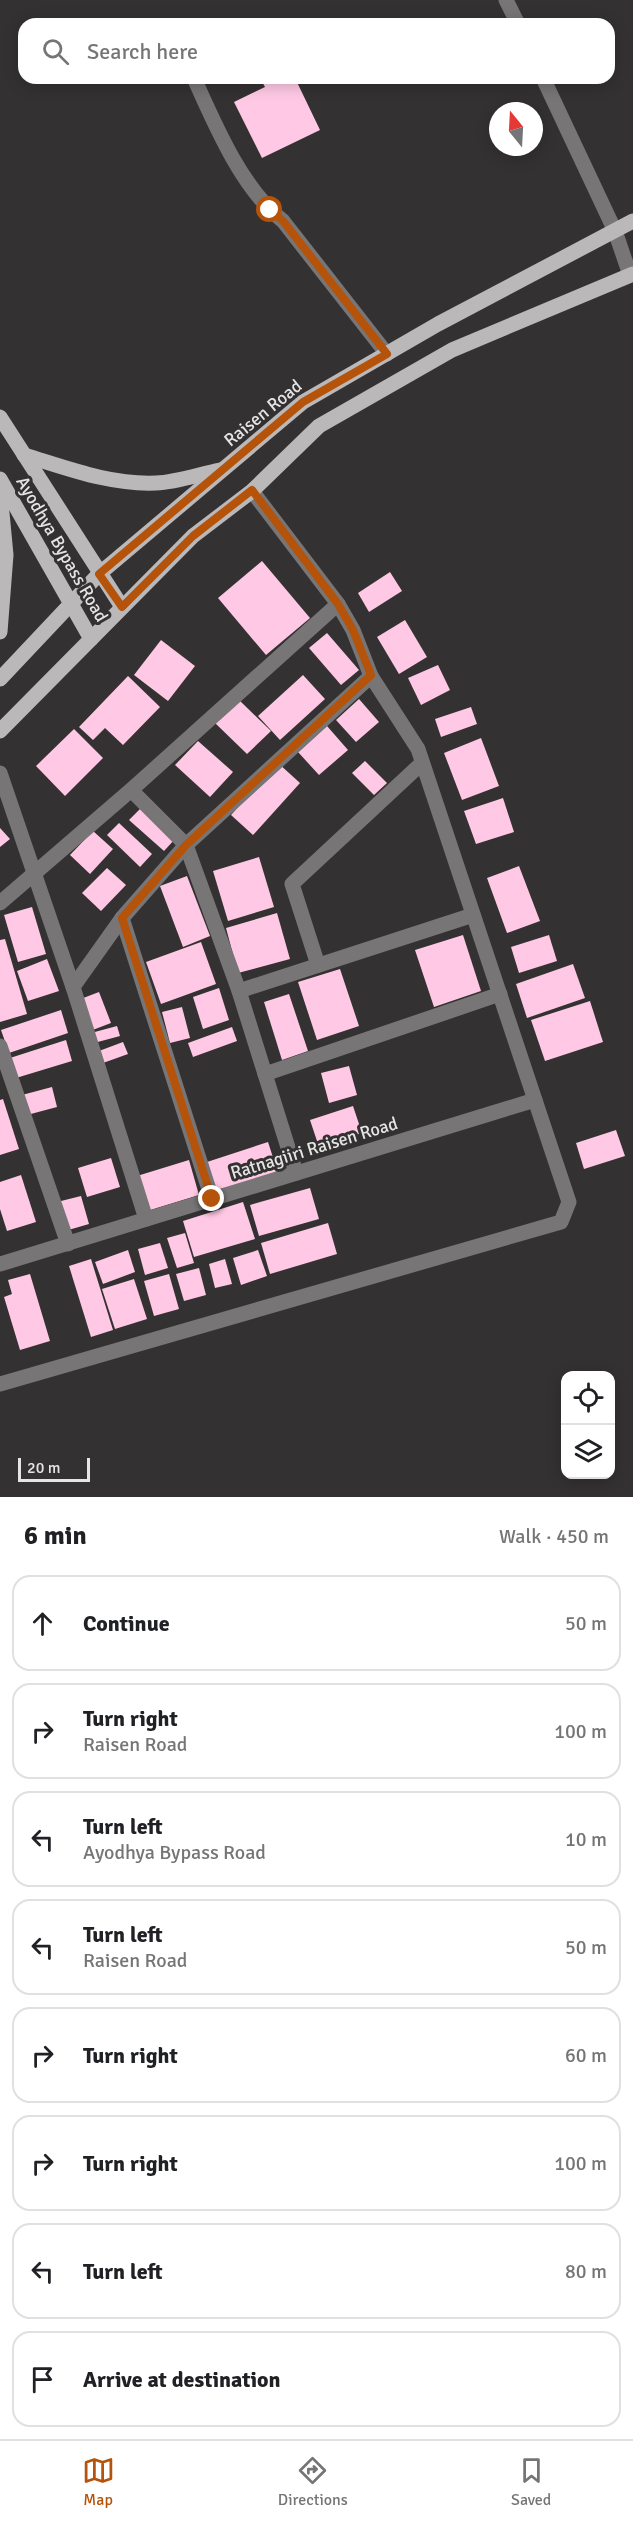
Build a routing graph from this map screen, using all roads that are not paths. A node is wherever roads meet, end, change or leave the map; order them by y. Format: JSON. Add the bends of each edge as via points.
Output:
{"nodes":[{"id":1,"x":507,"y":0,"type":"edge"},
{"id":2,"x":515,"y":18,"type":"edge"},
{"id":3,"x":197,"y":84,"type":"edge"},
{"id":4,"x":546,"y":84,"type":"edge"},
{"id":5,"x":633,"y":221,"type":"edge"},
{"id":6,"x":615,"y":231,"type":"junction"},
{"id":7,"x":632,"y":275,"type":"edge"},
{"id":8,"x":387,"y":354,"type":"junction"},
{"id":9,"x":0,"y":417,"type":"edge"},
{"id":10,"x":24,"y":455,"type":"junction"},
{"id":11,"x":224,"y":469,"type":"junction"},
{"id":12,"x":0,"y":479,"type":"edge"},
{"id":13,"x":252,"y":490,"type":"junction"},
{"id":14,"x":0,"y":492,"type":"edge"},
{"id":15,"x":99,"y":574,"type":"junction"},
{"id":16,"x":338,"y":604,"type":"junction"},
{"id":17,"x":71,"y":605,"type":"junction"},
{"id":18,"x":122,"y":607,"type":"junction"},
{"id":19,"x":0,"y":632,"type":"edge"},
{"id":20,"x":91,"y":639,"type":"junction"},
{"id":21,"x":371,"y":675,"type":"junction"},
{"id":22,"x":0,"y":679,"type":"edge"},
{"id":23,"x":0,"y":731,"type":"edge"},
{"id":24,"x":422,"y":763,"type":"junction"},
{"id":25,"x":0,"y":773,"type":"edge"},
{"id":26,"x":131,"y":790,"type":"junction"},
{"id":27,"x":186,"y":845,"type":"junction"},
{"id":28,"x":34,"y":874,"type":"junction"},
{"id":29,"x":0,"y":903,"type":"edge"},
{"id":30,"x":473,"y":915,"type":"junction"},
{"id":31,"x":122,"y":918,"type":"junction"},
{"id":32,"x":318,"y":965,"type":"junction"},
{"id":33,"x":73,"y":987,"type":"junction"},
{"id":34,"x":239,"y":991,"type":"junction"},
{"id":35,"x":500,"y":994,"type":"junction"},
{"id":36,"x":0,"y":1046,"type":"edge"},
{"id":37,"x":266,"y":1074,"type":"junction"},
{"id":38,"x":535,"y":1100,"type":"junction"},
{"id":39,"x":296,"y":1173,"type":"junction"},
{"id":40,"x":212,"y":1199,"type":"junction"},
{"id":41,"x":146,"y":1220,"type":"junction"},
{"id":42,"x":68,"y":1244,"type":"junction"},
{"id":43,"x":0,"y":1264,"type":"edge"},
{"id":44,"x":0,"y":1384,"type":"edge"}],
"edges":[{"from":1,"to":2,"type":"street"},
{"from":3,"to":8,"type":"street","via":[[223,142],[270,210],[283,221]]},
{"from":4,"to":6,"type":"street"},
{"from":5,"to":6,"type":"main road","name":"Raisen Road"},
{"from":6,"to":7,"type":"street"},
{"from":6,"to":8,"type":"main road","name":"Raisen Road"},
{"from":7,"to":13,"type":"main road","via":[[452,350],[319,426]]},
{"from":8,"to":11,"type":"main road","name":"Raisen Road","via":[[303,402]]},
{"from":9,"to":10,"type":"main road","name":"Ayodhya Bypass Road"},
{"from":10,"to":11,"type":"main road","via":[[128,483],[159,483]]},
{"from":10,"to":15,"type":"main road","name":"Ayodhya Bypass Road"},
{"from":11,"to":15,"type":"main road","name":"Raisen Road"},
{"from":12,"to":17,"type":"main road","name":"Ayodhya Bypass Road"},
{"from":13,"to":16,"type":"street"},
{"from":13,"to":18,"type":"main road","via":[[193,536]]},
{"from":14,"to":19,"type":"main road","via":[[6,555]]},
{"from":15,"to":17,"type":"main road","name":"Raisen Road"},
{"from":15,"to":18,"type":"main road","name":"Ayodhya Bypass Road"},
{"from":16,"to":21,"type":"street"},
{"from":16,"to":26,"type":"street"},
{"from":17,"to":20,"type":"main road","name":"Ayodhya Bypass Road"},
{"from":17,"to":22,"type":"main road","name":"Raisen Road"},
{"from":18,"to":20,"type":"main road"},
{"from":20,"to":23,"type":"main road"},
{"from":21,"to":24,"type":"street","via":[[418,749]]},
{"from":21,"to":27,"type":"street"},
{"from":24,"to":30,"type":"street"},
{"from":24,"to":32,"type":"street","via":[[292,884]]},
{"from":25,"to":28,"type":"street"},
{"from":26,"to":27,"type":"street"},
{"from":26,"to":28,"type":"street"},
{"from":27,"to":31,"type":"street"},
{"from":27,"to":34,"type":"street"},
{"from":28,"to":29,"type":"street"},
{"from":28,"to":33,"type":"street"},
{"from":30,"to":32,"type":"street"},
{"from":30,"to":35,"type":"street"},
{"from":31,"to":33,"type":"street"},
{"from":31,"to":40,"type":"street"},
{"from":32,"to":34,"type":"street"},
{"from":33,"to":41,"type":"street"},
{"from":34,"to":37,"type":"street"},
{"from":35,"to":37,"type":"street"},
{"from":35,"to":38,"type":"street"},
{"from":36,"to":42,"type":"street"},
{"from":37,"to":39,"type":"street"},
{"from":38,"to":39,"type":"street","name":"Ratnagiiri Raisen Road"},
{"from":38,"to":44,"type":"street","via":[[569,1202],[561,1222]]},
{"from":39,"to":40,"type":"street","name":"Ratnagiiri Raisen Road"},
{"from":40,"to":41,"type":"street","name":"Ratnagiiri Raisen Road"},
{"from":41,"to":42,"type":"street","name":"Ratnagiiri Raisen Road"},
{"from":42,"to":43,"type":"street","name":"Ratnagiiri Raisen Road"}]}
